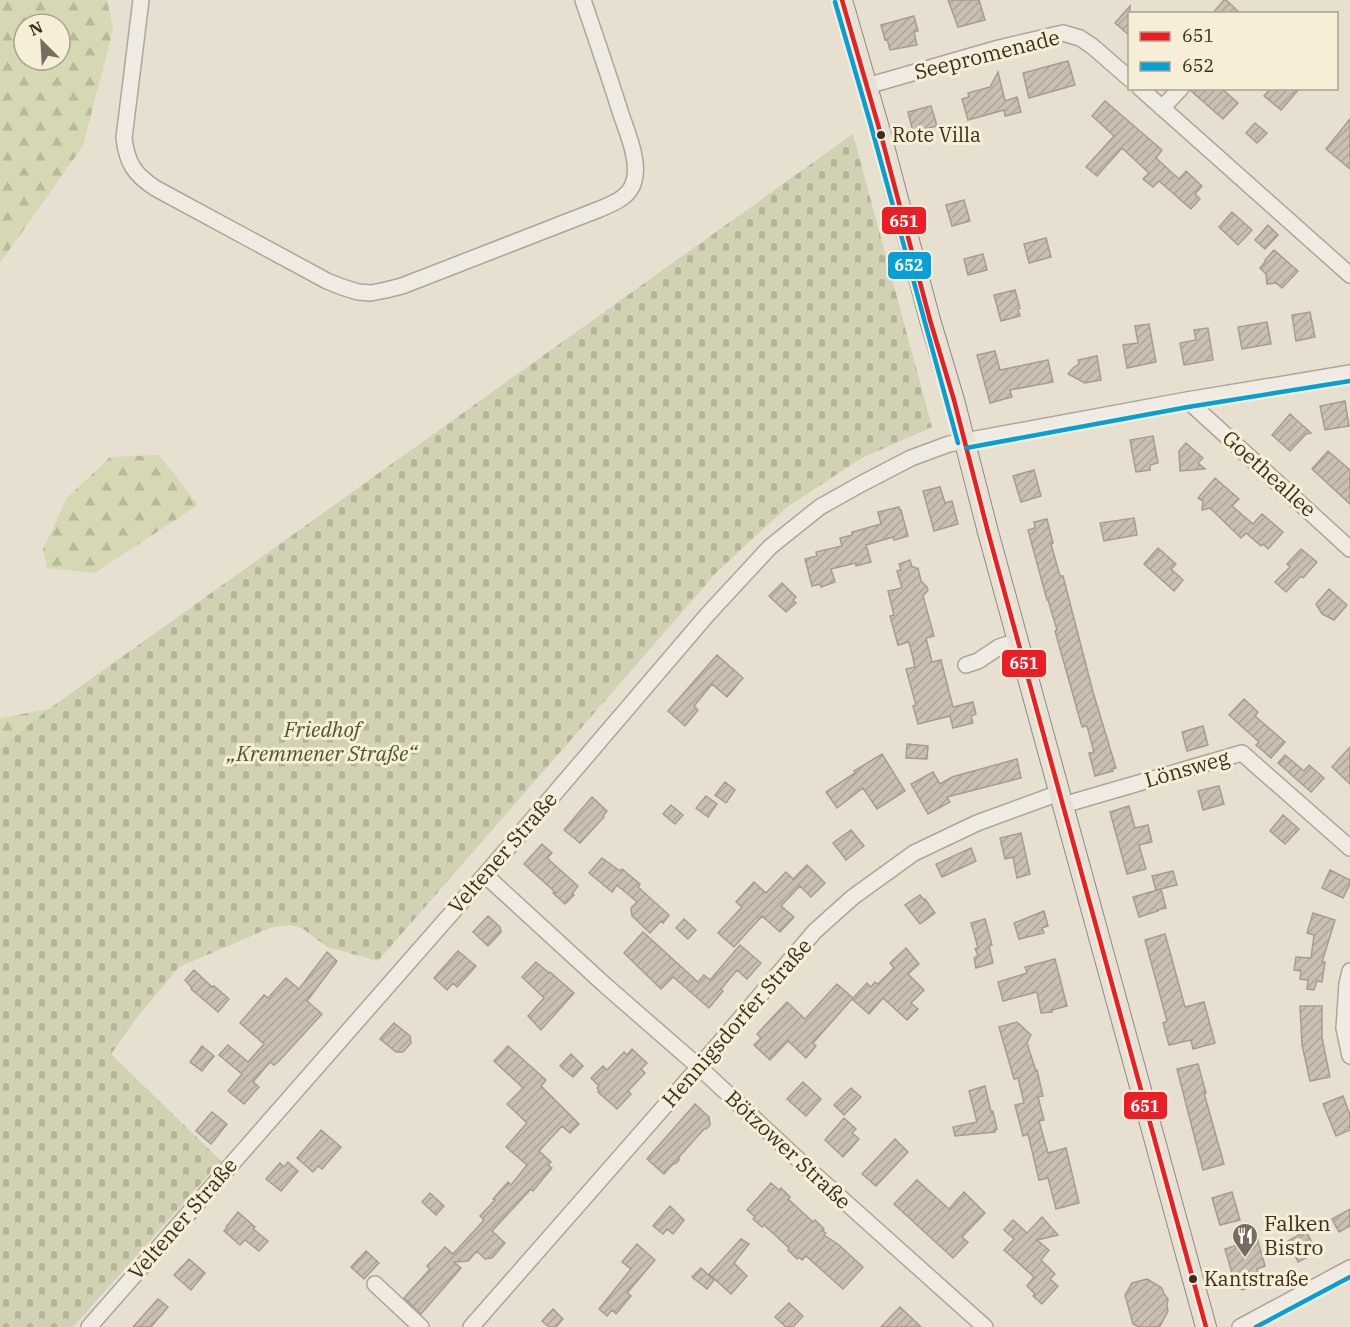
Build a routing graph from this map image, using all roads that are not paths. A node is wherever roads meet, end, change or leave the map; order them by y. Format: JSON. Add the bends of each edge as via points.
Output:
{"nodes":[{"id":1,"x":141,"y":0,"type":"edge"},
{"id":2,"x":583,"y":0,"type":"edge"},
{"id":3,"x":842,"y":0,"type":"edge"},
{"id":4,"x":1128,"y":78,"type":"edge"},
{"id":5,"x":867,"y":86,"type":"junction"},
{"id":6,"x":1142,"y":90,"type":"edge"},
{"id":7,"x":1179,"y":90,"type":"edge"},
{"id":8,"x":1162,"y":108,"type":"junction"},
{"id":9,"x":1350,"y":275,"type":"edge"},
{"id":10,"x":1350,"y":373,"type":"edge"},
{"id":11,"x":1187,"y":400,"type":"junction"},
{"id":12,"x":965,"y":441,"type":"junction"},
{"id":13,"x":1350,"y":549,"type":"edge"},
{"id":14,"x":1018,"y":641,"type":"junction"},
{"id":15,"x":966,"y":664,"type":"dead end"},
{"id":16,"x":1061,"y":799,"type":"junction"},
{"id":17,"x":1350,"y":848,"type":"edge"},
{"id":18,"x":485,"y":875,"type":"junction"},
{"id":19,"x":1350,"y":971,"type":"edge"},
{"id":20,"x":1350,"y":1056,"type":"edge"},
{"id":21,"x":699,"y":1067,"type":"junction"},
{"id":22,"x":1350,"y":1268,"type":"edge"},
{"id":23,"x":375,"y":1284,"type":"dead end"},
{"id":24,"x":89,"y":1327,"type":"edge"},
{"id":25,"x":421,"y":1327,"type":"edge"},
{"id":26,"x":471,"y":1327,"type":"edge"},
{"id":27,"x":985,"y":1327,"type":"edge"},
{"id":28,"x":1206,"y":1327,"type":"edge"},
{"id":29,"x":1240,"y":1327,"type":"edge"}],
"edges":[{"from":1,"to":2,"type":"street","via":[[124,138],[130,165],[136,173],[155,189],[327,281],[370,293],[402,286],[589,213],[621,199],[630,189],[636,169],[632,149]]},
{"from":3,"to":5,"type":"main road"},
{"from":4,"to":5,"type":"street","name":"Seepromenade","via":[[1092,46],[1063,33]]},
{"from":5,"to":12,"type":"main road"},
{"from":6,"to":8,"type":"street"},
{"from":7,"to":8,"type":"street"},
{"from":8,"to":9,"type":"street"},
{"from":10,"to":11,"type":"street","name":"Veltener Straße"},
{"from":11,"to":12,"type":"street","name":"Veltener Straße"},
{"from":11,"to":13,"type":"street","name":"Goetheallee"},
{"from":12,"to":14,"type":"main road"},
{"from":12,"to":18,"type":"street","name":"Veltener Straße","via":[[911,458],[861,484],[820,507],[770,547]]},
{"from":14,"to":15,"type":"street"},
{"from":14,"to":16,"type":"main road"},
{"from":16,"to":17,"type":"street","name":"Lönsweg","via":[[1242,753]]},
{"from":16,"to":21,"type":"street","name":"Hennigsdorfer Straße","via":[[977,823],[914,853],[853,897],[815,931]]},
{"from":16,"to":28,"type":"main road"},
{"from":18,"to":21,"type":"street","name":"Bötzower Straße"},
{"from":18,"to":24,"type":"street","name":"Veltener Straße"},
{"from":19,"to":20,"type":"street","via":[[1344,1028]]},
{"from":21,"to":26,"type":"street","name":"Hennigsdorfer Straße"},
{"from":21,"to":27,"type":"street","name":"Bötzower Straße"},
{"from":22,"to":29,"type":"street"},
{"from":23,"to":25,"type":"street"}]}
